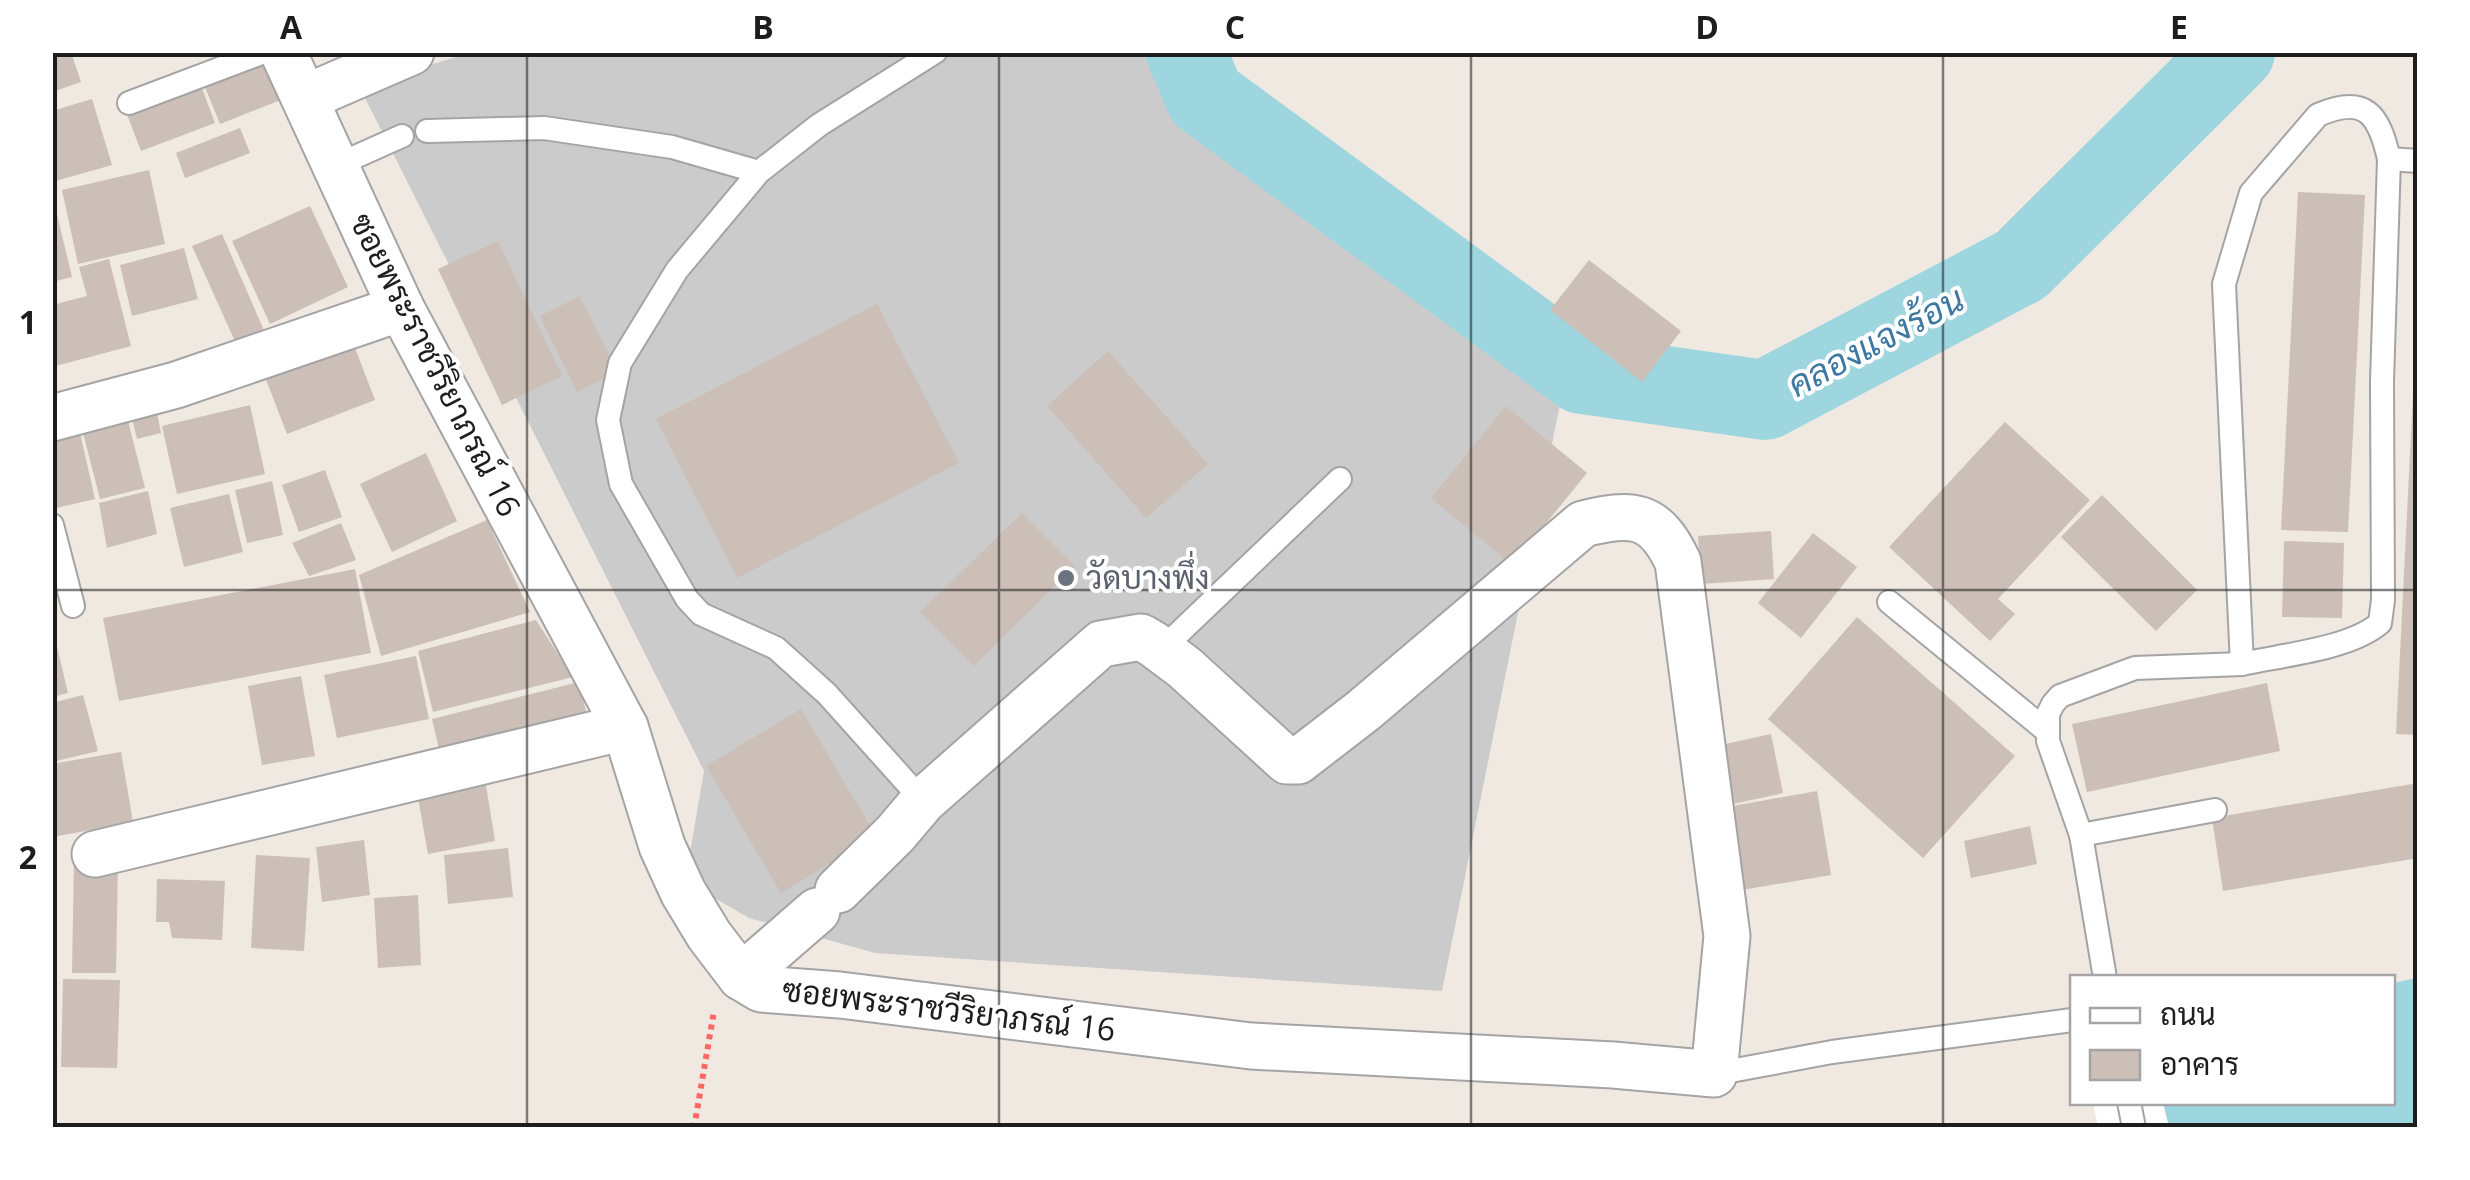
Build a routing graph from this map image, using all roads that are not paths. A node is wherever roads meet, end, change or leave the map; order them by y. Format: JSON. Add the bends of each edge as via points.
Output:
{"nodes":[{"id":1,"x":264,"y":52,"type":"edge"},
{"id":2,"x":283,"y":52,"type":"edge"},
{"id":3,"x":411,"y":52,"type":"edge"},
{"id":4,"x":935,"y":52,"type":"edge"},
{"id":5,"x":305,"y":98,"type":"junction"},
{"id":6,"x":129,"y":103,"type":"dead end"},
{"id":7,"x":428,"y":131,"type":"dead end"},
{"id":8,"x":402,"y":136,"type":"dead end"},
{"id":9,"x":2389,"y":159,"type":"junction"},
{"id":10,"x":2418,"y":161,"type":"edge"},
{"id":11,"x":335,"y":166,"type":"junction"},
{"id":12,"x":759,"y":172,"type":"junction"},
{"id":13,"x":401,"y":308,"type":"junction"},
{"id":14,"x":52,"y":418,"type":"edge"},
{"id":15,"x":1340,"y":479,"type":"dead end"},
{"id":16,"x":52,"y":525,"type":"edge"},
{"id":17,"x":1889,"y":602,"type":"dead end"},
{"id":18,"x":73,"y":606,"type":"dead end"},
{"id":19,"x":1161,"y":650,"type":"junction"},
{"id":20,"x":2242,"y":664,"type":"junction"},
{"id":21,"x":625,"y":727,"type":"junction"},
{"id":22,"x":2048,"y":732,"type":"junction"},
{"id":23,"x":923,"y":801,"type":"junction"},
{"id":24,"x":2215,"y":810,"type":"dead end"},
{"id":25,"x":2081,"y":835,"type":"junction"},
{"id":26,"x":94,"y":854,"type":"dead end"},
{"id":27,"x":2104,"y":975,"type":"edge"},
{"id":28,"x":728,"y":992,"type":"junction"},
{"id":29,"x":2070,"y":1020,"type":"edge"},
{"id":30,"x":1714,"y":1074,"type":"junction"}],
"edges":[{"from":1,"to":6,"type":"lane"},
{"from":2,"to":5,"type":"street","name":"ซอยพระราชวีริยาภรณ์ 16"},
{"from":3,"to":5,"type":"street"},
{"from":4,"to":12,"type":"lane","via":[[819,125]]},
{"from":5,"to":11,"type":"street","name":"ซอยพระราชวีริยาภรณ์ 16"},
{"from":7,"to":12,"type":"lane","via":[[544,128],[672,147]]},
{"from":8,"to":11,"type":"lane"},
{"from":9,"to":10,"type":"lane"},
{"from":9,"to":20,"type":"lane","via":[[2380,623],[2342,642]]},
{"from":9,"to":20,"type":"lane","via":[[2370,111],[2357,106],[2318,115],[2252,193],[2224,284]]},
{"from":11,"to":13,"type":"street","name":"ซอยพระราชวีริยาภรณ์ 16"},
{"from":12,"to":23,"type":"lane","via":[[677,270],[620,363],[608,420],[621,484],[701,614],[776,648]]},
{"from":13,"to":14,"type":"street","via":[[176,385]]},
{"from":13,"to":21,"type":"street","name":"ซอยพระราชวีริยาภรณ์ 16"},
{"from":15,"to":19,"type":"lane"},
{"from":16,"to":18,"type":"lane"},
{"from":17,"to":22,"type":"lane"},
{"from":19,"to":23,"type":"street","via":[[1141,637],[1100,644]]},
{"from":19,"to":30,"type":"street","via":[[1287,761],[1298,760],[1583,524],[1617,516],[1650,523],[1678,562],[1727,936]]},
{"from":20,"to":22,"type":"lane","via":[[2135,668],[2060,696],[2048,714]]},
{"from":21,"to":26,"type":"street"},
{"from":21,"to":28,"type":"street","name":"ซอยพระราชวีริยาภรณ์ 16","via":[[662,846],[709,935]]},
{"from":22,"to":25,"type":"lane"},
{"from":23,"to":28,"type":"street"},
{"from":24,"to":25,"type":"lane"},
{"from":25,"to":27,"type":"lane"},
{"from":28,"to":30,"type":"street","name":"ซอยพระราชวีริยาภรณ์ 16","via":[[840,995],[1250,1046]]},
{"from":29,"to":30,"type":"lane"}]}
